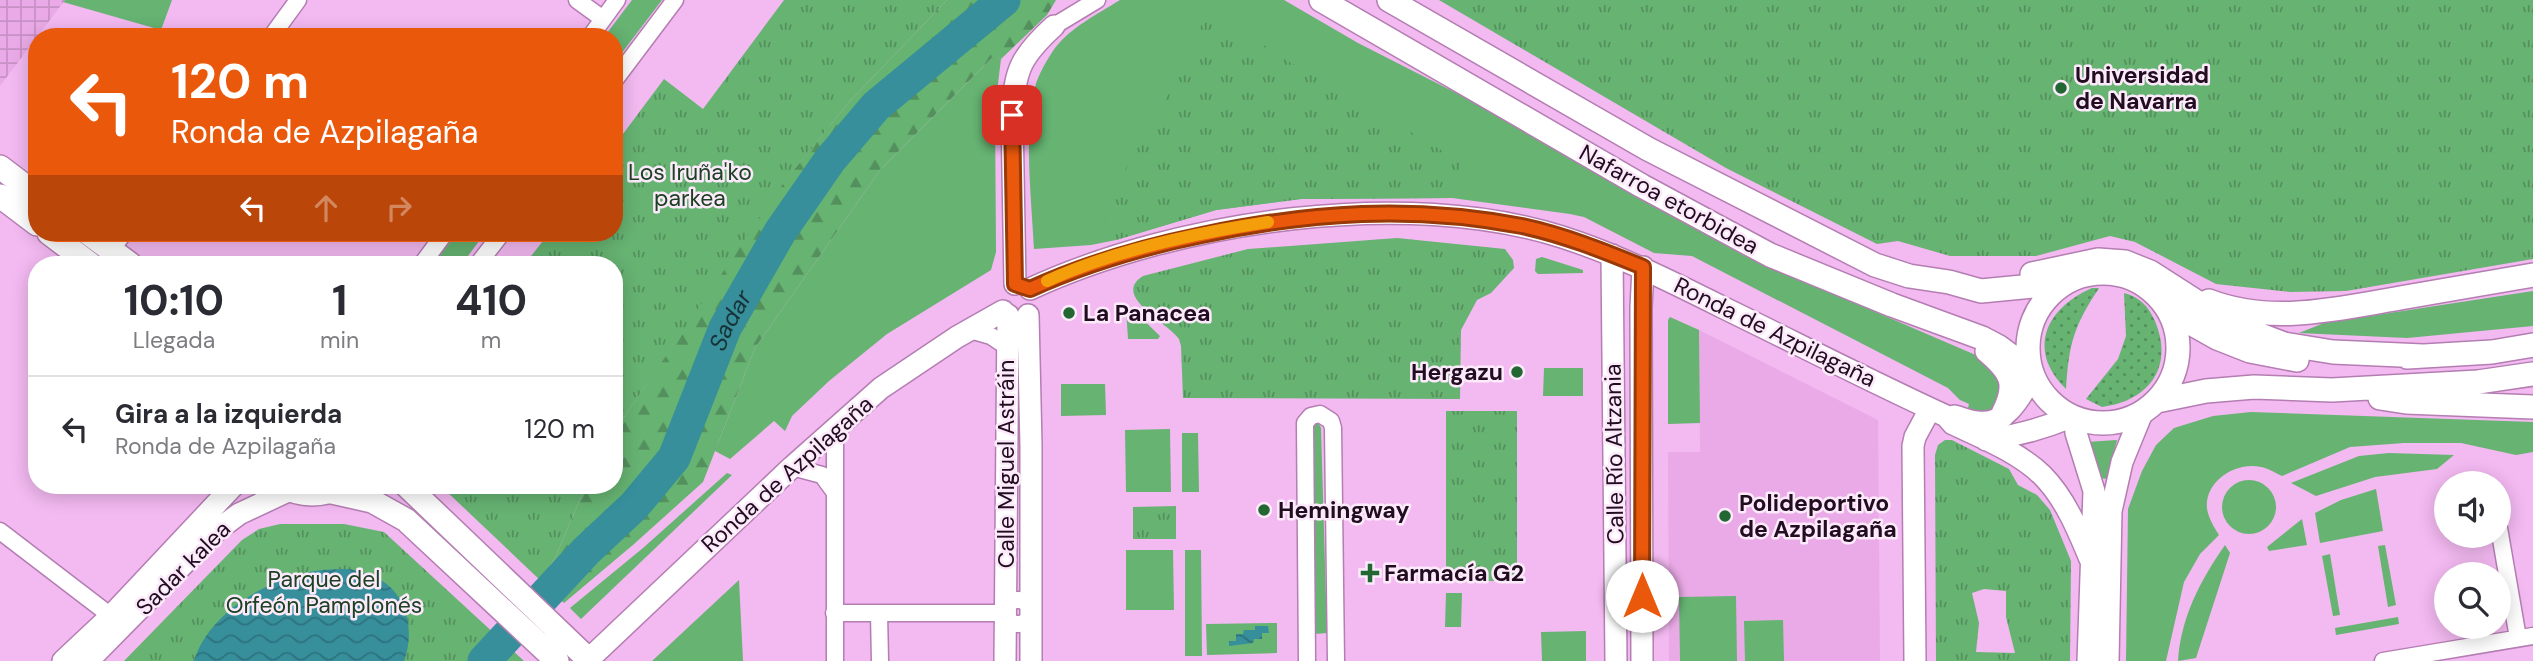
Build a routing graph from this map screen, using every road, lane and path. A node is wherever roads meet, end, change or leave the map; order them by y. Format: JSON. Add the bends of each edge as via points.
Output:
{"nodes":[{"id":1,"x":298,"y":0,"type":"edge"},
{"id":2,"x":577,"y":0,"type":"edge"},
{"id":3,"x":617,"y":0,"type":"edge"},
{"id":4,"x":675,"y":0,"type":"edge"},
{"id":5,"x":1097,"y":0,"type":"edge"},
{"id":6,"x":1321,"y":0,"type":"edge"},
{"id":7,"x":1389,"y":0,"type":"edge"},
{"id":8,"x":603,"y":19,"type":"junction"},
{"id":9,"x":1054,"y":26,"type":"joint"},
{"id":10,"x":278,"y":28,"type":"edge"},
{"id":11,"x":596,"y":28,"type":"edge"},
{"id":12,"x":623,"y":69,"type":"edge"},
{"id":13,"x":0,"y":167,"type":"edge"},
{"id":14,"x":28,"y":188,"type":"edge"},
{"id":15,"x":0,"y":196,"type":"edge"},
{"id":16,"x":28,"y":217,"type":"edge"},
{"id":17,"x":60,"y":242,"type":"edge"},
{"id":18,"x":495,"y":242,"type":"edge"},
{"id":19,"x":1612,"y":255,"type":"junction"},
{"id":20,"x":79,"y":256,"type":"edge"},
{"id":21,"x":484,"y":256,"type":"edge"},
{"id":22,"x":1643,"y":267,"type":"junction"},
{"id":23,"x":2533,"y":275,"type":"edge"},
{"id":24,"x":1949,"y":282,"type":"junction"},
{"id":25,"x":2063,"y":284,"type":"junction"},
{"id":26,"x":2168,"y":284,"type":"junction"},
{"id":27,"x":1023,"y":286,"type":"junction"},
{"id":28,"x":2169,"y":310,"type":"junction"},
{"id":29,"x":1913,"y":313,"type":"junction"},
{"id":30,"x":1013,"y":314,"type":"junction"},
{"id":31,"x":970,"y":330,"type":"junction"},
{"id":32,"x":2533,"y":345,"type":"edge"},
{"id":33,"x":1006,"y":346,"type":"junction"},
{"id":34,"x":2423,"y":356,"type":"junction"},
{"id":35,"x":2031,"y":374,"type":"junction"},
{"id":36,"x":2533,"y":374,"type":"edge"},
{"id":37,"x":2332,"y":390,"type":"junction"},
{"id":38,"x":2149,"y":407,"type":"junction"},
{"id":39,"x":2533,"y":407,"type":"edge"},
{"id":40,"x":1938,"y":412,"type":"junction"},
{"id":41,"x":2002,"y":416,"type":"junction"},
{"id":42,"x":2073,"y":417,"type":"junction"},
{"id":43,"x":835,"y":429,"type":"junction"},
{"id":44,"x":1986,"y":440,"type":"junction"},
{"id":45,"x":792,"y":467,"type":"junction"},
{"id":46,"x":833,"y":490,"type":"junction"},
{"id":47,"x":226,"y":494,"type":"edge"},
{"id":48,"x":274,"y":494,"type":"edge"},
{"id":49,"x":354,"y":494,"type":"edge"},
{"id":50,"x":414,"y":494,"type":"edge"},
{"id":51,"x":0,"y":531,"type":"edge"},
{"id":52,"x":2504,"y":548,"type":"edge"},
{"id":53,"x":2090,"y":559,"type":"junction"},
{"id":54,"x":504,"y":596,"type":"junction"},
{"id":55,"x":1029,"y":612,"type":"junction"},
{"id":56,"x":834,"y":613,"type":"junction"},
{"id":57,"x":879,"y":613,"type":"junction"},
{"id":58,"x":1006,"y":613,"type":"junction"},
{"id":59,"x":111,"y":616,"type":"junction"},
{"id":60,"x":2526,"y":637,"type":"edge"},
{"id":61,"x":1307,"y":643,"type":"junction"},
{"id":62,"x":1335,"y":643,"type":"junction"},
{"id":63,"x":551,"y":655,"type":"edge"},
{"id":64,"x":1642,"y":655,"type":"edge"},
{"id":65,"x":1616,"y":657,"type":"edge"},
{"id":66,"x":63,"y":661,"type":"edge"},
{"id":67,"x":88,"y":661,"type":"edge"},
{"id":68,"x":589,"y":661,"type":"edge"},
{"id":69,"x":835,"y":661,"type":"edge"},
{"id":70,"x":880,"y":661,"type":"edge"},
{"id":71,"x":1005,"y":661,"type":"edge"},
{"id":72,"x":1031,"y":661,"type":"edge"},
{"id":73,"x":1307,"y":661,"type":"edge"},
{"id":74,"x":1336,"y":661,"type":"edge"},
{"id":75,"x":1915,"y":661,"type":"edge"},
{"id":76,"x":2088,"y":661,"type":"edge"},
{"id":77,"x":2108,"y":661,"type":"edge"},
{"id":78,"x":2383,"y":661,"type":"edge"}],
"edges":[{"from":1,"to":10,"type":"street"},
{"from":2,"to":8,"type":"street"},
{"from":3,"to":8,"type":"street"},
{"from":4,"to":12,"type":"street"},
{"from":5,"to":9,"type":"street"},
{"from":6,"to":29,"type":"main road","name":"Nafarroa etorbidea","via":[[1770,256]]},
{"from":7,"to":24,"type":"main road","name":"Nafarroa etorbidea","via":[[1648,149],[1875,265]]},
{"from":8,"to":11,"type":"street"},
{"from":9,"to":27,"type":"street","via":[[1022,60],[1013,93]]},
{"from":13,"to":14,"type":"main road"},
{"from":15,"to":16,"type":"main road"},
{"from":17,"to":20,"type":"main road"},
{"from":18,"to":21,"type":"street"},
{"from":19,"to":22,"type":"street","name":"Ronda de Azpilagaña"},
{"from":19,"to":27,"type":"street","name":"Ronda de Azpilagaña","via":[[1562,236],[1467,218],[1397,212],[1313,215],[1163,243]]},
{"from":19,"to":65,"type":"street","name":"Calle Río Altzania"},
{"from":22,"to":40,"type":"street","name":"Ronda de Azpilagaña"},
{"from":22,"to":64,"type":"street","name":"Calle Río Altzania"},
{"from":23,"to":26,"type":"main road","via":[[2286,315],[2225,307]]},
{"from":24,"to":25,"type":"main road","name":"Nafarroa etorbidea","via":[[1980,292]]},
{"from":24,"to":26,"type":"main road","name":"Nafarroa etorbidea","via":[[2017,277],[2098,260],[2125,262]]},
{"from":25,"to":28,"type":"main road","via":[[2101,271],[2122,274],[2142,283]]},
{"from":25,"to":35,"type":"main road","via":[[2044,300],[2032,321],[2027,345]]},
{"from":26,"to":34,"type":"main road","name":"Nafarroa etorbidea","via":[[2231,324],[2284,344],[2333,352]]},
{"from":27,"to":30,"type":"street","via":[[1035,302]]},
{"from":27,"to":30,"type":"street","via":[[1009,286],[1002,294],[1001,300]]},
{"from":28,"to":34,"type":"main road","name":"Nafarroa etorbidea","via":[[2250,352],[2355,363]]},
{"from":28,"to":38,"type":"main road","via":[[2178,339],[2178,360],[2171,382]]},
{"from":29,"to":35,"type":"main road","name":"Nafarroa etorbidea","via":[[1982,338]]},
{"from":29,"to":41,"type":"main road","via":[[1985,350],[2005,368],[2012,388]]},
{"from":30,"to":31,"type":"street","name":"Ronda de Azpilagaña"},
{"from":30,"to":33,"type":"street","name":"Calle Miguel Astráin"},
{"from":30,"to":55,"type":"street","name":"Calle Miguel Astráin","via":[[1032,533]]},
{"from":31,"to":33,"type":"street"},
{"from":31,"to":43,"type":"street","name":"Ronda de Azpilagaña","via":[[881,388]]},
{"from":32,"to":34,"type":"main road","name":"Nafarroa etorbidea"},
{"from":33,"to":58,"type":"street","name":"Calle Miguel Astráin"},
{"from":35,"to":41,"type":"street","via":[[2013,407]]},
{"from":35,"to":42,"type":"main road","via":[[2054,407]]},
{"from":36,"to":37,"type":"main road","via":[[2479,382]]},
{"from":37,"to":38,"type":"main road","via":[[2254,387],[2206,391]]},
{"from":37,"to":39,"type":"main road","via":[[2406,402]]},
{"from":38,"to":42,"type":"main road","via":[[2106,424]]},
{"from":38,"to":77,"type":"street","via":[[2122,462],[2111,511]]},
{"from":40,"to":41,"type":"street","name":"Ronda de Azpilagaña","via":[[1987,422]]},
{"from":40,"to":44,"type":"street","name":"Ronda de Azpilagaña"},
{"from":40,"to":75,"type":"street","via":[[1918,430],[1913,446]]},
{"from":42,"to":44,"type":"street","via":[[2043,429]]},
{"from":42,"to":53,"type":"street","via":[[2094,491]]},
{"from":43,"to":45,"type":"street","name":"Ronda de Azpilagaña"},
{"from":43,"to":46,"type":"street"},
{"from":44,"to":53,"type":"street","name":"Ronda de Azpilagaña","via":[[2042,475],[2077,526]]},
{"from":45,"to":46,"type":"street","via":[[822,475]]},
{"from":45,"to":68,"type":"street","name":"Ronda de Azpilagaña"},
{"from":46,"to":56,"type":"street"},
{"from":47,"to":59,"type":"street","name":"Sadar kalea"},
{"from":48,"to":67,"type":"street","name":"Sadar kalea","via":[[216,531]]},
{"from":49,"to":54,"type":"main road","via":[[406,520]]},
{"from":50,"to":54,"type":"main road"},
{"from":51,"to":59,"type":"street"},
{"from":52,"to":60,"type":"street"},
{"from":53,"to":76,"type":"street"},
{"from":54,"to":63,"type":"main road"},
{"from":54,"to":68,"type":"main road","via":[[563,634]]},
{"from":55,"to":58,"type":"street","via":[[1018,624]]},
{"from":55,"to":72,"type":"street","name":"Calle Miguel Astráin"},
{"from":56,"to":57,"type":"street"},
{"from":56,"to":69,"type":"street"},
{"from":57,"to":58,"type":"street"},
{"from":57,"to":70,"type":"street"},
{"from":58,"to":71,"type":"street","name":"Calle Miguel Astráin"},
{"from":59,"to":66,"type":"street","name":"Sadar kalea"},
{"from":60,"to":78,"type":"street"},
{"from":61,"to":62,"type":"street"},
{"from":61,"to":62,"type":"street","via":[[1305,423],[1320,414],[1331,421],[1332,428]]},
{"from":61,"to":73,"type":"street"},
{"from":62,"to":74,"type":"street"},
{"from":64,"to":65,"type":"street","name":"Calle Río Altzania","via":[[1626,648]]}]}
